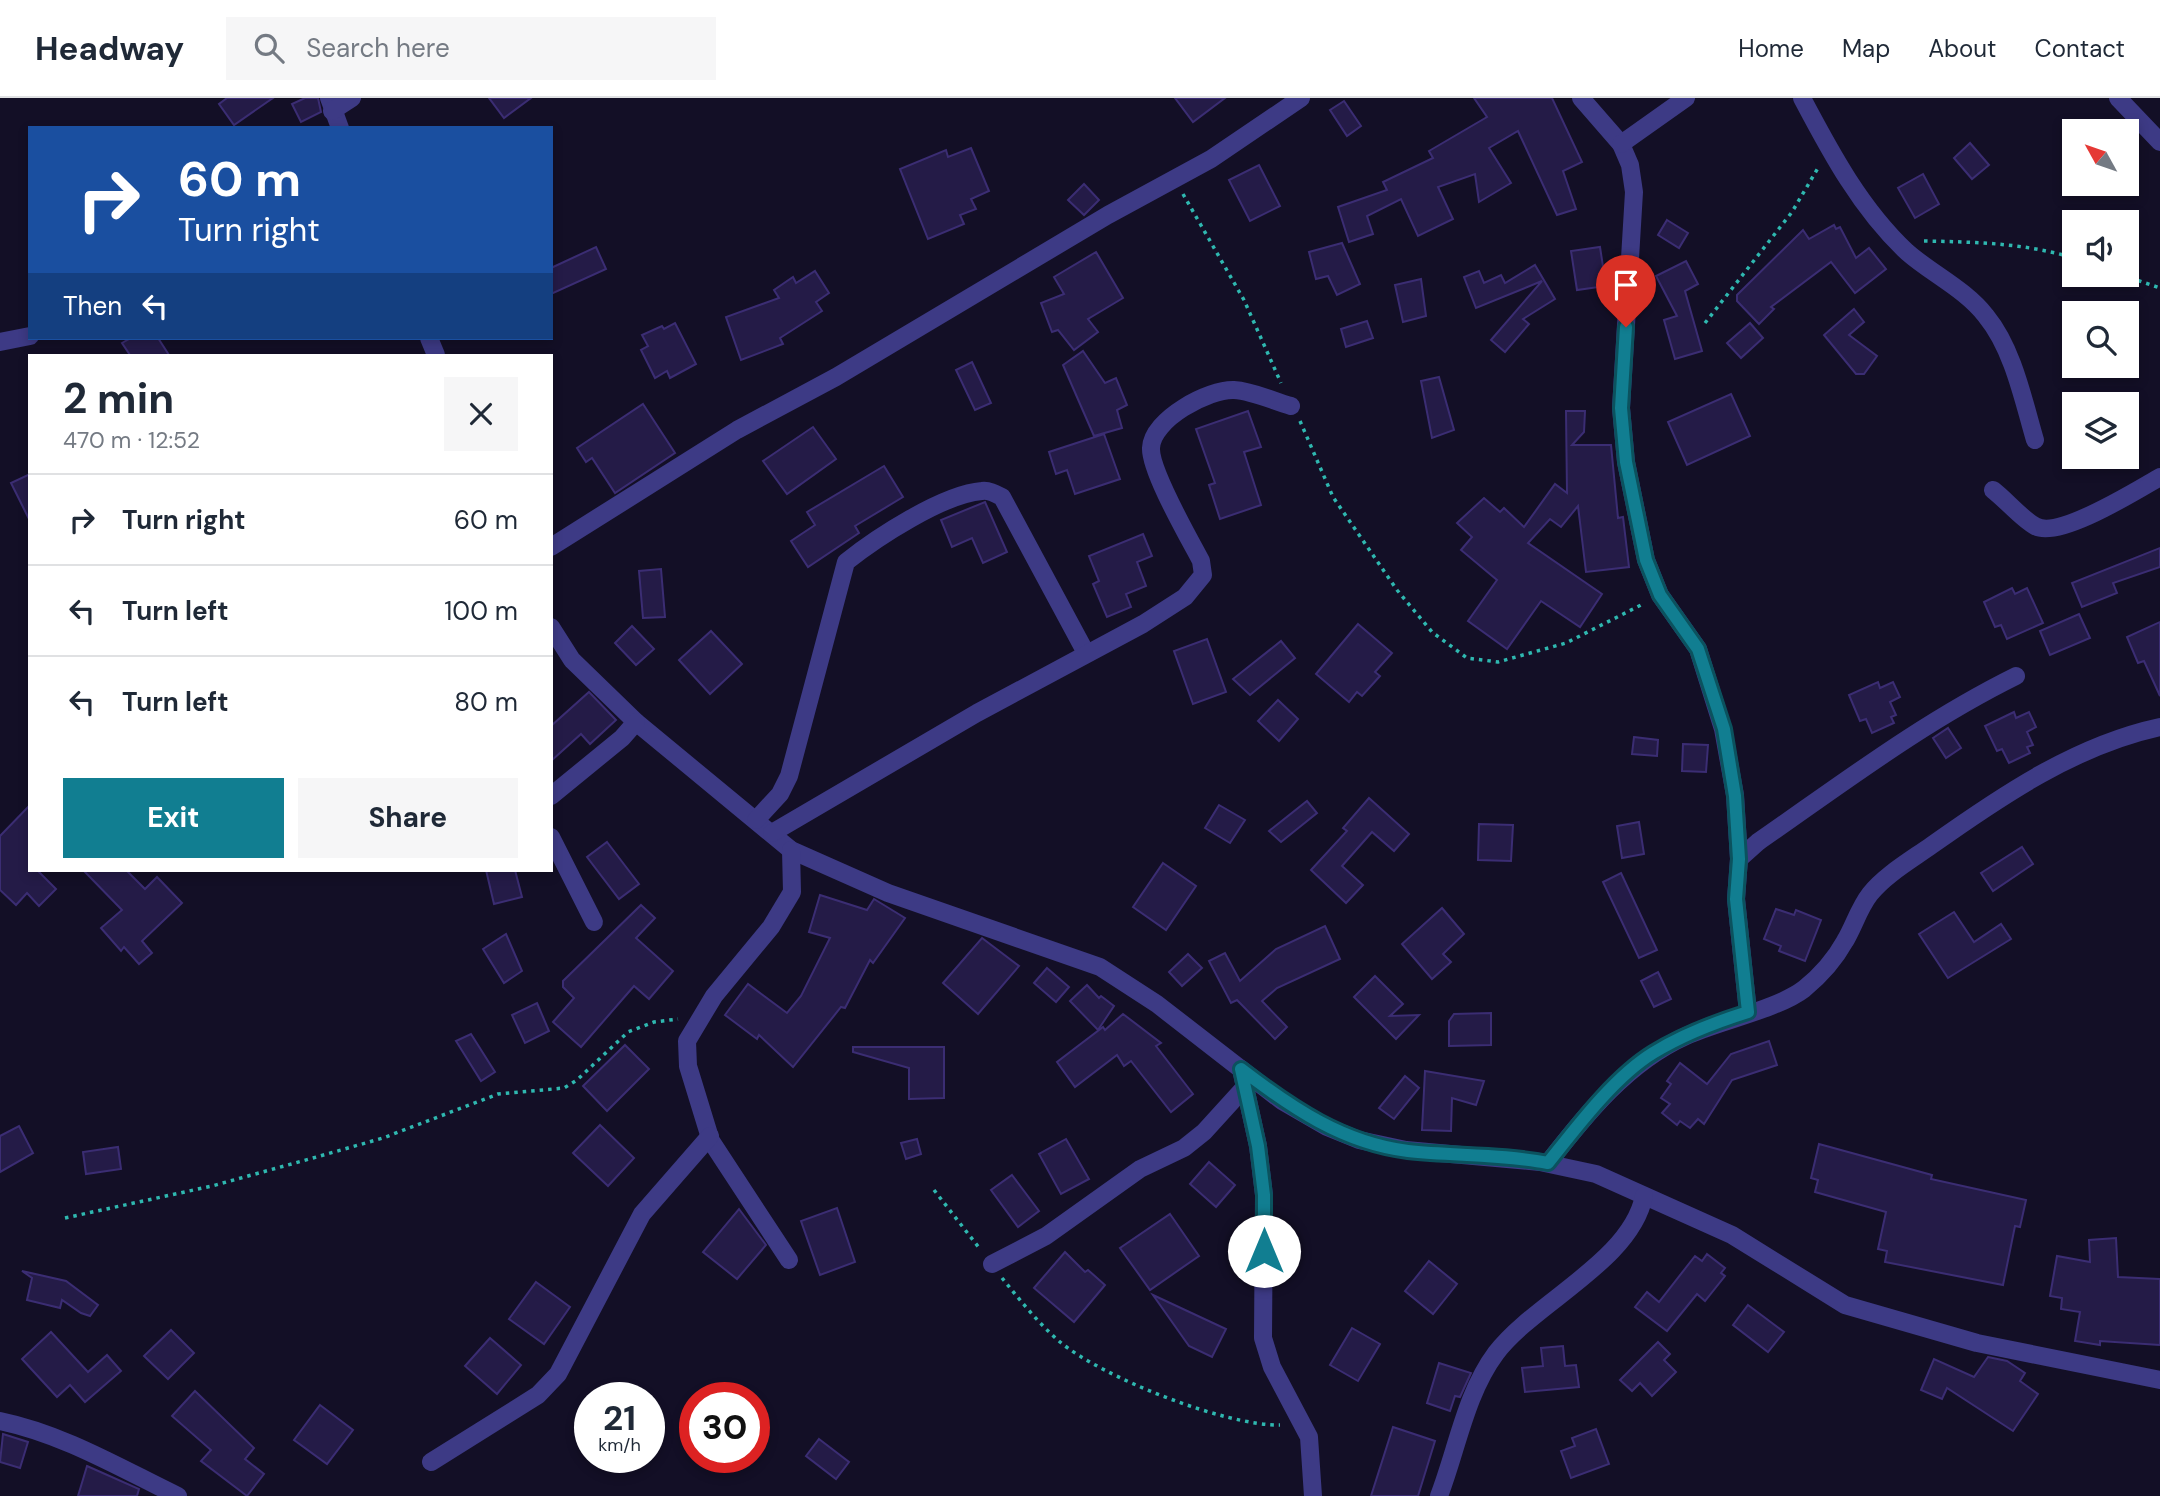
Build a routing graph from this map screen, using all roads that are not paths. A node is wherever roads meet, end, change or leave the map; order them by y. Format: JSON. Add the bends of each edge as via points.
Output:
{"nodes":[{"id":1,"x":352,"y":98,"type":"edge"},
{"id":2,"x":1301,"y":98,"type":"edge"},
{"id":3,"x":1581,"y":98,"type":"edge"},
{"id":4,"x":1686,"y":98,"type":"edge"},
{"id":5,"x":1802,"y":98,"type":"edge"},
{"id":6,"x":2118,"y":98,"type":"edge"},
{"id":7,"x":330,"y":104,"type":"edge"},
{"id":8,"x":339,"y":126,"type":"edge"},
{"id":9,"x":2160,"y":142,"type":"edge"},
{"id":10,"x":1621,"y":144,"type":"junction"},
{"id":11,"x":28,"y":336,"type":"edge"},
{"id":12,"x":0,"y":342,"type":"edge"},
{"id":13,"x":1291,"y":406,"type":"road end"},
{"id":14,"x":2035,"y":440,"type":"dead end"},
{"id":15,"x":2160,"y":477,"type":"edge"},
{"id":16,"x":1993,"y":490,"type":"dead end"},
{"id":17,"x":553,"y":546,"type":"edge"},
{"id":18,"x":553,"y":631,"type":"edge"},
{"id":19,"x":1086,"y":653,"type":"junction"},
{"id":20,"x":2017,"y":676,"type":"dead end"},
{"id":21,"x":636,"y":722,"type":"junction"},
{"id":22,"x":2160,"y":727,"type":"edge"},
{"id":23,"x":553,"y":794,"type":"edge"},
{"id":24,"x":756,"y":820,"type":"junction"},
{"id":25,"x":772,"y":833,"type":"junction"},
{"id":26,"x":553,"y":841,"type":"edge"},
{"id":27,"x":791,"y":850,"type":"junction"},
{"id":28,"x":1739,"y":859,"type":"junction"},
{"id":29,"x":594,"y":922,"type":"dead end"},
{"id":30,"x":1748,"y":1012,"type":"junction"},
{"id":31,"x":1241,"y":1069,"type":"junction"},
{"id":32,"x":1244,"y":1088,"type":"junction"},
{"id":33,"x":710,"y":1136,"type":"junction"},
{"id":34,"x":1548,"y":1163,"type":"junction"},
{"id":35,"x":1644,"y":1196,"type":"junction"},
{"id":36,"x":789,"y":1259,"type":"dead end"},
{"id":37,"x":992,"y":1264,"type":"road end"},
{"id":38,"x":2160,"y":1380,"type":"edge"},
{"id":39,"x":0,"y":1421,"type":"edge"},
{"id":40,"x":431,"y":1462,"type":"dead end"},
{"id":41,"x":178,"y":1496,"type":"edge"},
{"id":42,"x":1313,"y":1496,"type":"edge"},
{"id":43,"x":1438,"y":1496,"type":"edge"}],
"edges":[{"from":1,"to":7,"type":"street"},
{"from":2,"to":17,"type":"street","via":[[1211,159],[737,430]]},
{"from":3,"to":10,"type":"street"},
{"from":4,"to":10,"type":"street"},
{"from":5,"to":14,"type":"street","via":[[1869,210],[1898,241],[1986,316],[2014,372]]},
{"from":6,"to":9,"type":"street"},
{"from":7,"to":8,"type":"street"},
{"from":10,"to":28,"type":"street","via":[[1634,192],[1621,408],[1626,462],[1646,560],[1660,595],[1698,649],[1724,729]]},
{"from":11,"to":12,"type":"street"},
{"from":13,"to":19,"type":"street","via":[[1223,390],[1179,411],[1155,433],[1151,448],[1155,466],[1201,561],[1203,575],[1185,597]]},
{"from":15,"to":16,"type":"street","via":[[2085,517],[2052,529],[2036,527]]},
{"from":18,"to":21,"type":"street","via":[[572,660]]},
{"from":19,"to":24,"type":"street","via":[[1002,498],[984,491],[967,494],[908,521],[846,562],[789,776],[780,794]]},
{"from":19,"to":25,"type":"street"},
{"from":20,"to":28,"type":"street","via":[[1884,751]]},
{"from":21,"to":23,"type":"street"},
{"from":21,"to":24,"type":"street"},
{"from":22,"to":30,"type":"street","via":[[2123,735],[2004,794],[1871,893],[1845,942],[1802,991]]},
{"from":24,"to":25,"type":"street"},
{"from":25,"to":27,"type":"street"},
{"from":26,"to":29,"type":"street"},
{"from":27,"to":31,"type":"street","via":[[888,893],[1100,967]]},
{"from":27,"to":33,"type":"street","via":[[792,892],[771,927],[701,1015],[687,1041],[688,1066]]},
{"from":28,"to":30,"type":"street","via":[[1736,899]]},
{"from":30,"to":34,"type":"street","via":[[1651,1054],[1580,1122]]},
{"from":31,"to":32,"type":"street"},
{"from":31,"to":34,"type":"street","via":[[1315,1121],[1359,1140],[1406,1150]]},
{"from":32,"to":37,"type":"street","via":[[1184,1148],[1140,1169],[1046,1236]]},
{"from":32,"to":42,"type":"street","via":[[1264,1195],[1263,1338],[1272,1367],[1309,1437]]},
{"from":33,"to":36,"type":"street"},
{"from":33,"to":40,"type":"street","via":[[642,1214],[558,1374],[521,1406]]},
{"from":34,"to":35,"type":"street","via":[[1596,1174]]},
{"from":35,"to":38,"type":"street","via":[[1732,1236],[1845,1304],[1978,1343]]},
{"from":35,"to":43,"type":"street","via":[[1621,1239],[1495,1354],[1481,1378]]},
{"from":39,"to":41,"type":"street","via":[[71,1445]]}]}
